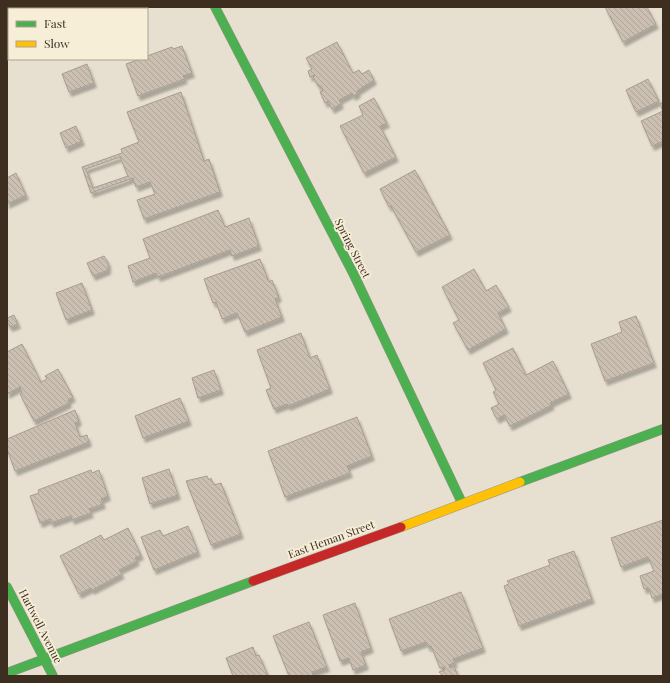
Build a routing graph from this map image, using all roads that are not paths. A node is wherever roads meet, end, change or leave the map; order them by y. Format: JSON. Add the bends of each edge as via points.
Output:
{"nodes":[{"id":1,"x":215,"y":7,"type":"edge"},
{"id":2,"x":663,"y":429,"type":"edge"},
{"id":3,"x":462,"y":503,"type":"junction"},
{"id":4,"x":7,"y":586,"type":"edge"},
{"id":5,"x":44,"y":659,"type":"junction"},
{"id":6,"x":7,"y":673,"type":"edge"},
{"id":7,"x":53,"y":676,"type":"edge"}],
"edges":[{"from":1,"to":3,"type":"street","name":"Spring Street","via":[[354,275]]},
{"from":2,"to":3,"type":"street","name":"East Heman Street"},
{"from":3,"to":5,"type":"street","name":"East Heman Street"},
{"from":4,"to":5,"type":"street","name":"Hartwell Avenue"},
{"from":5,"to":6,"type":"street","name":"East Heman Street"},
{"from":5,"to":7,"type":"street","name":"Hartwell Avenue"}]}
